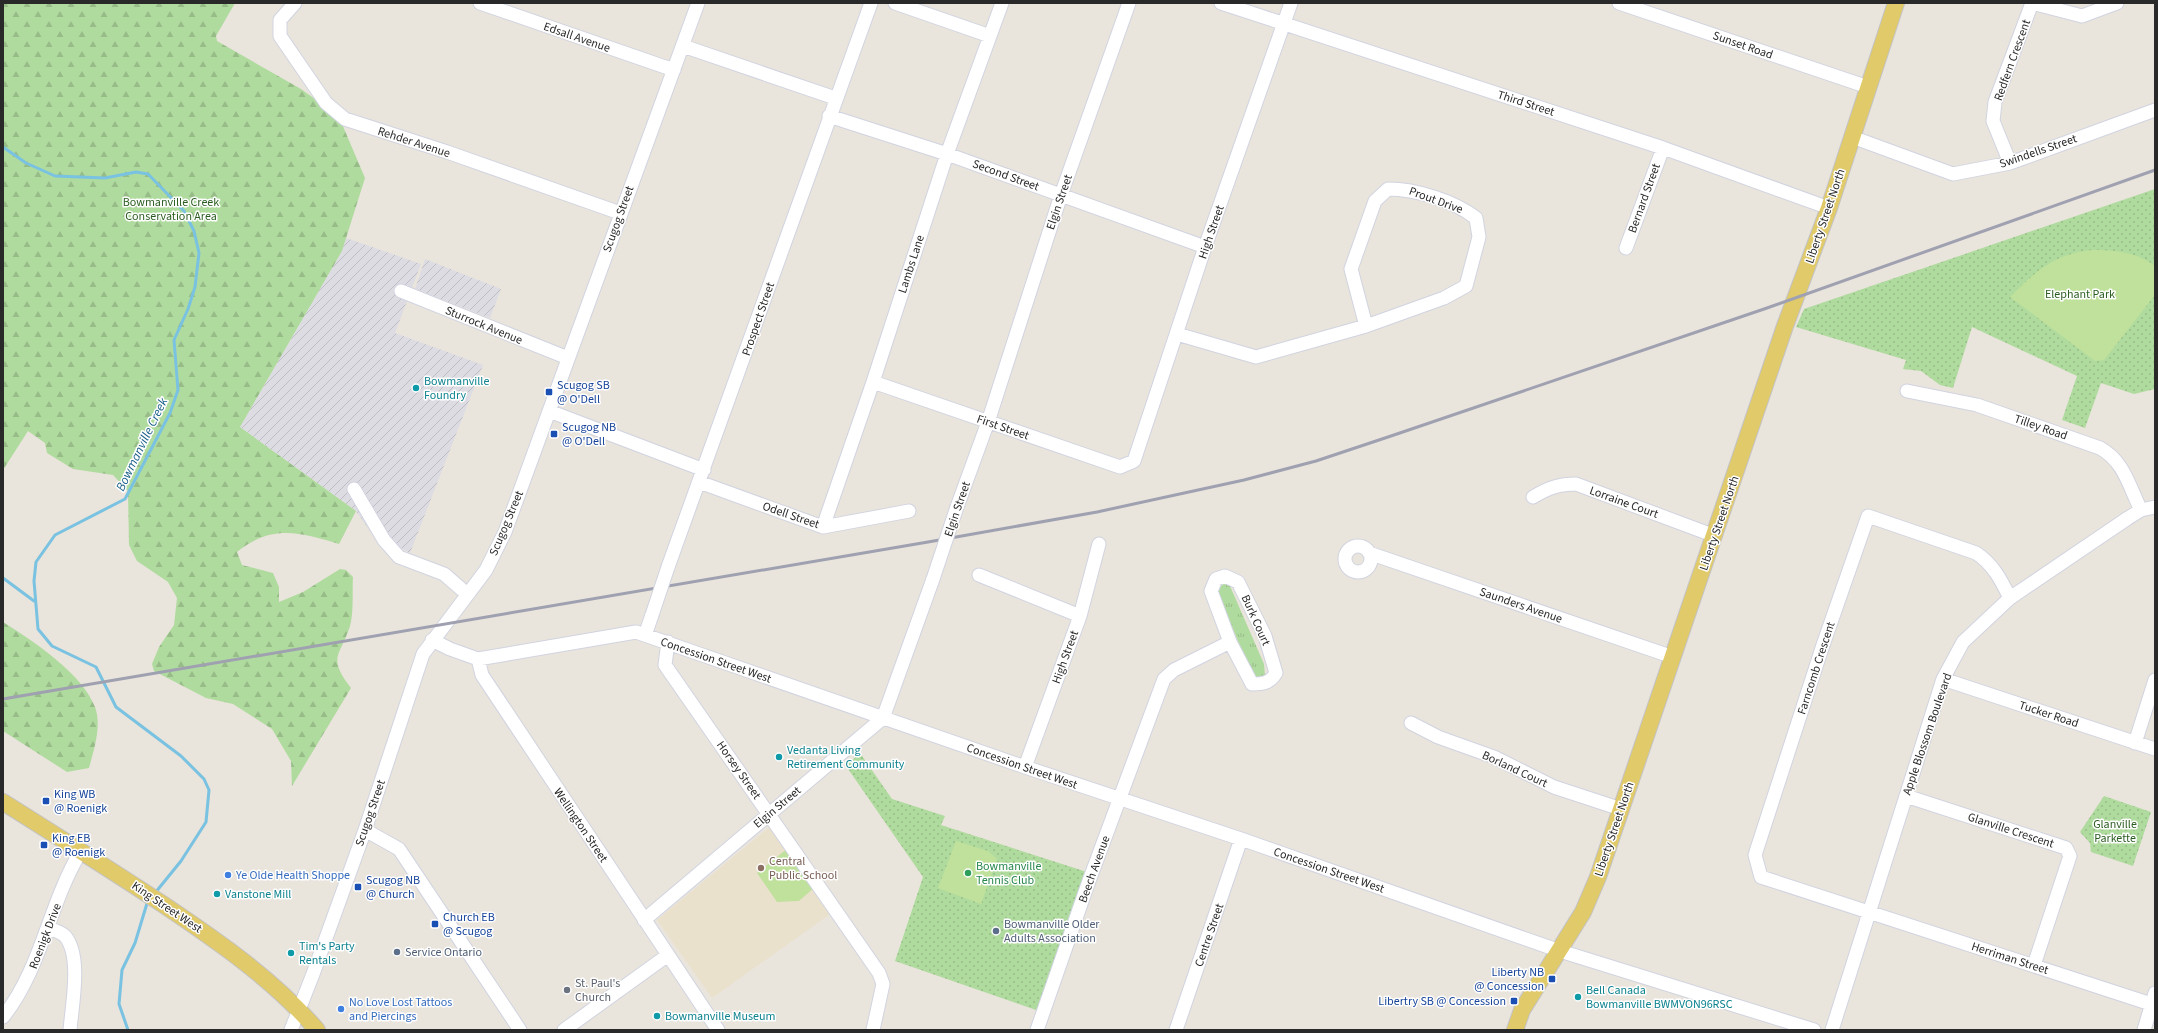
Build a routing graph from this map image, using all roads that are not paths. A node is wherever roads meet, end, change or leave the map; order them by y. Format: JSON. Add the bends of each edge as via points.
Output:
{"nodes":[{"id":1,"x":295,"y":3,"type":"edge"},
{"id":2,"x":480,"y":3,"type":"edge"},
{"id":3,"x":698,"y":3,"type":"edge"},
{"id":4,"x":871,"y":3,"type":"edge"},
{"id":5,"x":895,"y":3,"type":"edge"},
{"id":6,"x":1002,"y":3,"type":"edge"},
{"id":7,"x":1129,"y":3,"type":"edge"},
{"id":8,"x":1221,"y":3,"type":"edge"},
{"id":9,"x":1291,"y":3,"type":"edge"},
{"id":10,"x":1619,"y":3,"type":"edge"},
{"id":11,"x":1896,"y":3,"type":"edge"},
{"id":12,"x":2032,"y":3,"type":"edge"},
{"id":13,"x":2117,"y":3,"type":"edge"},
{"id":14,"x":1284,"y":24,"type":"junction"},
{"id":15,"x":990,"y":36,"type":"junction"},
{"id":16,"x":683,"y":46,"type":"junction"},
{"id":17,"x":674,"y":70,"type":"junction"},
{"id":18,"x":1868,"y":87,"type":"junction"},
{"id":19,"x":835,"y":98,"type":"junction"},
{"id":20,"x":2155,"y":110,"type":"edge"},
{"id":21,"x":829,"y":116,"type":"junction"},
{"id":22,"x":1852,"y":137,"type":"junction"},
{"id":23,"x":1663,"y":148,"type":"junction"},
{"id":24,"x":947,"y":154,"type":"junction"},
{"id":25,"x":2010,"y":163,"type":"junction"},
{"id":26,"x":1061,"y":195,"type":"junction"},
{"id":27,"x":1829,"y":208,"type":"junction"},
{"id":28,"x":620,"y":213,"type":"junction"},
{"id":29,"x":1205,"y":247,"type":"junction"},
{"id":30,"x":1626,"y":248,"type":"dead end"},
{"id":31,"x":402,"y":291,"type":"dead end"},
{"id":32,"x":1366,"y":326,"type":"junction"},
{"id":33,"x":1177,"y":334,"type":"junction"},
{"id":34,"x":568,"y":358,"type":"junction"},
{"id":35,"x":873,"y":382,"type":"junction"},
{"id":36,"x":1907,"y":391,"type":"dead end"},
{"id":37,"x":549,"y":411,"type":"junction"},
{"id":38,"x":988,"y":422,"type":"junction"},
{"id":39,"x":1134,"y":461,"type":"joint"},
{"id":40,"x":704,"y":470,"type":"junction"},
{"id":41,"x":700,"y":482,"type":"junction"},
{"id":42,"x":354,"y":489,"type":"dead end"},
{"id":43,"x":1533,"y":497,"type":"dead end"},
{"id":44,"x":2155,"y":507,"type":"edge"},
{"id":45,"x":2142,"y":510,"type":"junction"},
{"id":46,"x":909,"y":511,"type":"dead end"},
{"id":47,"x":823,"y":527,"type":"junction"},
{"id":48,"x":1715,"y":536,"type":"junction"},
{"id":49,"x":1099,"y":544,"type":"dead end"},
{"id":50,"x":1369,"y":553,"type":"dead end"},
{"id":51,"x":979,"y":576,"type":"dead end"},
{"id":52,"x":467,"y":594,"type":"junction"},
{"id":53,"x":2010,"y":598,"type":"junction"},
{"id":54,"x":1080,"y":616,"type":"junction"},
{"id":55,"x":645,"y":635,"type":"junction"},
{"id":56,"x":432,"y":640,"type":"junction"},
{"id":57,"x":668,"y":642,"type":"junction"},
{"id":58,"x":1230,"y":642,"type":"junction"},
{"id":59,"x":1673,"y":657,"type":"junction"},
{"id":60,"x":478,"y":658,"type":"junction"},
{"id":61,"x":1943,"y":679,"type":"junction"},
{"id":62,"x":2155,"y":680,"type":"edge"},
{"id":63,"x":882,"y":718,"type":"junction"},
{"id":64,"x":1411,"y":722,"type":"dead end"},
{"id":65,"x":2135,"y":743,"type":"junction"},
{"id":66,"x":2155,"y":749,"type":"edge"},
{"id":67,"x":1025,"y":767,"type":"junction"},
{"id":68,"x":1906,"y":796,"type":"junction"},
{"id":69,"x":1119,"y":798,"type":"junction"},
{"id":70,"x":3,"y":802,"type":"edge"},
{"id":71,"x":1621,"y":809,"type":"junction"},
{"id":72,"x":770,"y":813,"type":"junction"},
{"id":73,"x":364,"y":830,"type":"junction"},
{"id":74,"x":1241,"y":839,"type":"junction"},
{"id":75,"x":81,"y":851,"type":"junction"},
{"id":76,"x":1868,"y":913,"type":"junction"},
{"id":77,"x":644,"y":920,"type":"junction"},
{"id":78,"x":48,"y":928,"type":"junction"},
{"id":79,"x":1560,"y":951,"type":"junction"},
{"id":80,"x":668,"y":955,"type":"junction"},
{"id":81,"x":2034,"y":965,"type":"junction"},
{"id":82,"x":2153,"y":998,"type":"edge"},
{"id":83,"x":299,"y":1009,"type":"junction"},
{"id":84,"x":3,"y":1017,"type":"edge"},
{"id":85,"x":70,"y":1030,"type":"edge"},
{"id":86,"x":291,"y":1030,"type":"edge"},
{"id":87,"x":317,"y":1030,"type":"edge"},
{"id":88,"x":520,"y":1030,"type":"edge"},
{"id":89,"x":564,"y":1030,"type":"edge"},
{"id":90,"x":718,"y":1030,"type":"edge"},
{"id":91,"x":873,"y":1030,"type":"edge"},
{"id":92,"x":1037,"y":1030,"type":"edge"},
{"id":93,"x":1176,"y":1030,"type":"edge"},
{"id":94,"x":1515,"y":1030,"type":"edge"},
{"id":95,"x":1814,"y":1030,"type":"edge"},
{"id":96,"x":1832,"y":1030,"type":"edge"},
{"id":97,"x":2144,"y":1030,"type":"edge"}],
"edges":[{"from":1,"to":28,"type":"street","name":"Rehder Avenue","via":[[280,20],[280,36],[326,103],[344,119]]},
{"from":2,"to":17,"type":"street","name":"Edsall Avenue"},
{"from":3,"to":16,"type":"street","name":"Scugog Street"},
{"from":4,"to":19,"type":"street","name":"Prospect Street"},
{"from":5,"to":15,"type":"street"},
{"from":6,"to":15,"type":"street","name":"Lambs Lane"},
{"from":7,"to":26,"type":"street","name":"Elgin Street"},
{"from":8,"to":14,"type":"street","name":"Third Street"},
{"from":9,"to":14,"type":"street","name":"High Street"},
{"from":10,"to":18,"type":"street","name":"Sunset Road"},
{"from":11,"to":18,"type":"main road","name":"Liberty Street North"},
{"from":12,"to":13,"type":"street","via":[[2082,16]]},
{"from":12,"to":25,"type":"street","name":"Redfern Crescent","via":[[1995,102],[1993,121]]},
{"from":14,"to":23,"type":"street","name":"Third Street"},
{"from":14,"to":29,"type":"street","name":"High Street"},
{"from":15,"to":24,"type":"street","name":"Lambs Lane"},
{"from":16,"to":17,"type":"street","name":"Scugog Street"},
{"from":16,"to":19,"type":"street"},
{"from":17,"to":28,"type":"street","name":"Scugog Street"},
{"from":18,"to":22,"type":"main road","name":"Liberty Street North"},
{"from":19,"to":21,"type":"street","name":"Prospect Street"},
{"from":20,"to":25,"type":"street","name":"Swindells Street"},
{"from":21,"to":24,"type":"street","name":"Second Street"},
{"from":21,"to":40,"type":"street","name":"Prospect Street"},
{"from":22,"to":25,"type":"street","name":"Swindells Street","via":[[1954,174]]},
{"from":22,"to":27,"type":"main road","name":"Liberty Street North"},
{"from":23,"to":27,"type":"street","name":"Third Street"},
{"from":23,"to":30,"type":"street","name":"Bernard Street"},
{"from":24,"to":26,"type":"street","name":"Second Street"},
{"from":24,"to":35,"type":"street","name":"Lambs Lane"},
{"from":26,"to":29,"type":"street","name":"Second Street"},
{"from":26,"to":38,"type":"street","name":"Elgin Street"},
{"from":27,"to":48,"type":"main road","name":"Liberty Street North","via":[[1785,326]]},
{"from":28,"to":34,"type":"street","name":"Scugog Street"},
{"from":29,"to":33,"type":"street","name":"High Street"},
{"from":31,"to":34,"type":"street","name":"Sturrock Avenue"},
{"from":32,"to":32,"type":"street","name":"Prout Drive","via":[[1444,298],[1466,286],[1479,237],[1476,218],[1463,208],[1406,189],[1388,189],[1375,201],[1351,269]]},
{"from":32,"to":33,"type":"street","name":"Prout Drive","via":[[1256,357]]},
{"from":33,"to":39,"type":"street","name":"High Street"},
{"from":34,"to":37,"type":"street","name":"Scugog Street"},
{"from":35,"to":38,"type":"street","name":"First Street"},
{"from":35,"to":47,"type":"street","name":"Lambs Lane"},
{"from":36,"to":45,"type":"street","name":"Tilley Road","via":[[1977,406],[2100,448],[2121,466]]},
{"from":37,"to":40,"type":"street"},
{"from":37,"to":52,"type":"street","name":"Scugog Street","via":[[505,532],[486,570]]},
{"from":38,"to":39,"type":"street","name":"First Street","via":[[1120,467]]},
{"from":38,"to":63,"type":"street","name":"Elgin Street","bridge":true},
{"from":40,"to":41,"type":"street","name":"Prospect Street"},
{"from":41,"to":47,"type":"street","name":"Odell Street"},
{"from":41,"to":55,"type":"street","name":"Prospect Street","bridge":true},
{"from":42,"to":52,"type":"street","via":[[384,540],[399,557],[444,574]]},
{"from":43,"to":48,"type":"street","name":"Lorraine Court","via":[[1561,484],[1576,484]]},
{"from":44,"to":45,"type":"street","name":"Apple Blossom Boulevard"},
{"from":45,"to":53,"type":"street","name":"Apple Blossom Boulevard"},
{"from":46,"to":47,"type":"street","name":"Odell Street"},
{"from":48,"to":59,"type":"main road","name":"Liberty Street North"},
{"from":49,"to":54,"type":"street","name":"High Street"},
{"from":50,"to":59,"type":"street","name":"Saunders Avenue"},
{"from":51,"to":54,"type":"street"},
{"from":52,"to":56,"type":"street","name":"Scugog Street"},
{"from":53,"to":61,"type":"street","name":"Apple Blossom Boulevard","via":[[1963,642]]},
{"from":53,"to":76,"type":"street","name":"Farncomb Crescent","via":[[1993,567],[1976,553],[1868,516],[1755,855],[1761,877]]},
{"from":54,"to":67,"type":"street","name":"High Street"},
{"from":55,"to":57,"type":"street","name":"Concession Street West"},
{"from":55,"to":60,"type":"street","name":"Concession Street West","via":[[636,632]]},
{"from":56,"to":60,"type":"street"},
{"from":56,"to":73,"type":"street","name":"Scugog Street","via":[[423,654]]},
{"from":57,"to":63,"type":"street","name":"Concession Street West"},
{"from":57,"to":72,"type":"street","name":"Horsey Street","via":[[665,665]]},
{"from":58,"to":58,"type":"street","name":"Burk Court","via":[[1252,684],[1263,684],[1272,680],[1276,673],[1265,636],[1238,582],[1225,576],[1216,579],[1211,591]]},
{"from":58,"to":69,"type":"street","via":[[1174,670],[1164,678]]},
{"from":59,"to":71,"type":"main road","name":"Liberty Street North"},
{"from":60,"to":77,"type":"street","name":"Wellington Street","via":[[482,675]]},
{"from":61,"to":65,"type":"street","name":"Tucker Road"},
{"from":61,"to":68,"type":"street","name":"Apple Blossom Boulevard"},
{"from":62,"to":65,"type":"street"},
{"from":63,"to":67,"type":"street","name":"Concession Street West"},
{"from":63,"to":72,"type":"street","name":"Elgin Street"},
{"from":64,"to":71,"type":"street","name":"Borland Court","via":[[1438,737],[1494,757],[1554,787]]},
{"from":65,"to":66,"type":"street","name":"Tucker Road"},
{"from":67,"to":69,"type":"street","name":"Concession Street West"},
{"from":68,"to":76,"type":"street","name":"Apple Blossom Boulevard"},
{"from":68,"to":81,"type":"street","name":"Glanville Crescent","via":[[2066,848],[2070,856]]},
{"from":69,"to":74,"type":"street","name":"Concession Street West"},
{"from":69,"to":92,"type":"street","name":"Beech Avenue"},
{"from":70,"to":75,"type":"main road","name":"King Street West"},
{"from":71,"to":79,"type":"main road","name":"Liberty Street North","via":[[1583,912]]},
{"from":72,"to":77,"type":"street","name":"Elgin Street"},
{"from":72,"to":91,"type":"street","name":"Horsey Street","via":[[879,973],[883,984]]},
{"from":73,"to":83,"type":"street","name":"Scugog Street"},
{"from":73,"to":88,"type":"street","via":[[399,849]]},
{"from":74,"to":79,"type":"street","name":"Concession Street West"},
{"from":74,"to":93,"type":"street","name":"Centre Street"},
{"from":75,"to":78,"type":"street","name":"Roenigk Drive","via":[[71,868]]},
{"from":75,"to":83,"type":"main road","name":"King Street West","via":[[217,941]]},
{"from":76,"to":81,"type":"street","name":"Herriman Street"},
{"from":76,"to":96,"type":"street","name":"Apple Blossom Boulevard"},
{"from":77,"to":80,"type":"street","name":"Wellington Street"},
{"from":78,"to":84,"type":"street","name":"Roenigk Drive","via":[[31,972]]},
{"from":78,"to":85,"type":"street","via":[[64,935],[74,956]]},
{"from":79,"to":94,"type":"main road","name":"Liberty Street North","via":[[1522,1010]]},
{"from":79,"to":95,"type":"street","name":"Concession Street West"},
{"from":80,"to":89,"type":"street"},
{"from":80,"to":90,"type":"street","name":"Wellington Street"},
{"from":81,"to":82,"type":"street","name":"Herriman Street"},
{"from":82,"to":97,"type":"street"},
{"from":83,"to":86,"type":"street","name":"Scugog Street"},
{"from":83,"to":87,"type":"main road","name":"King Street West"}]}
